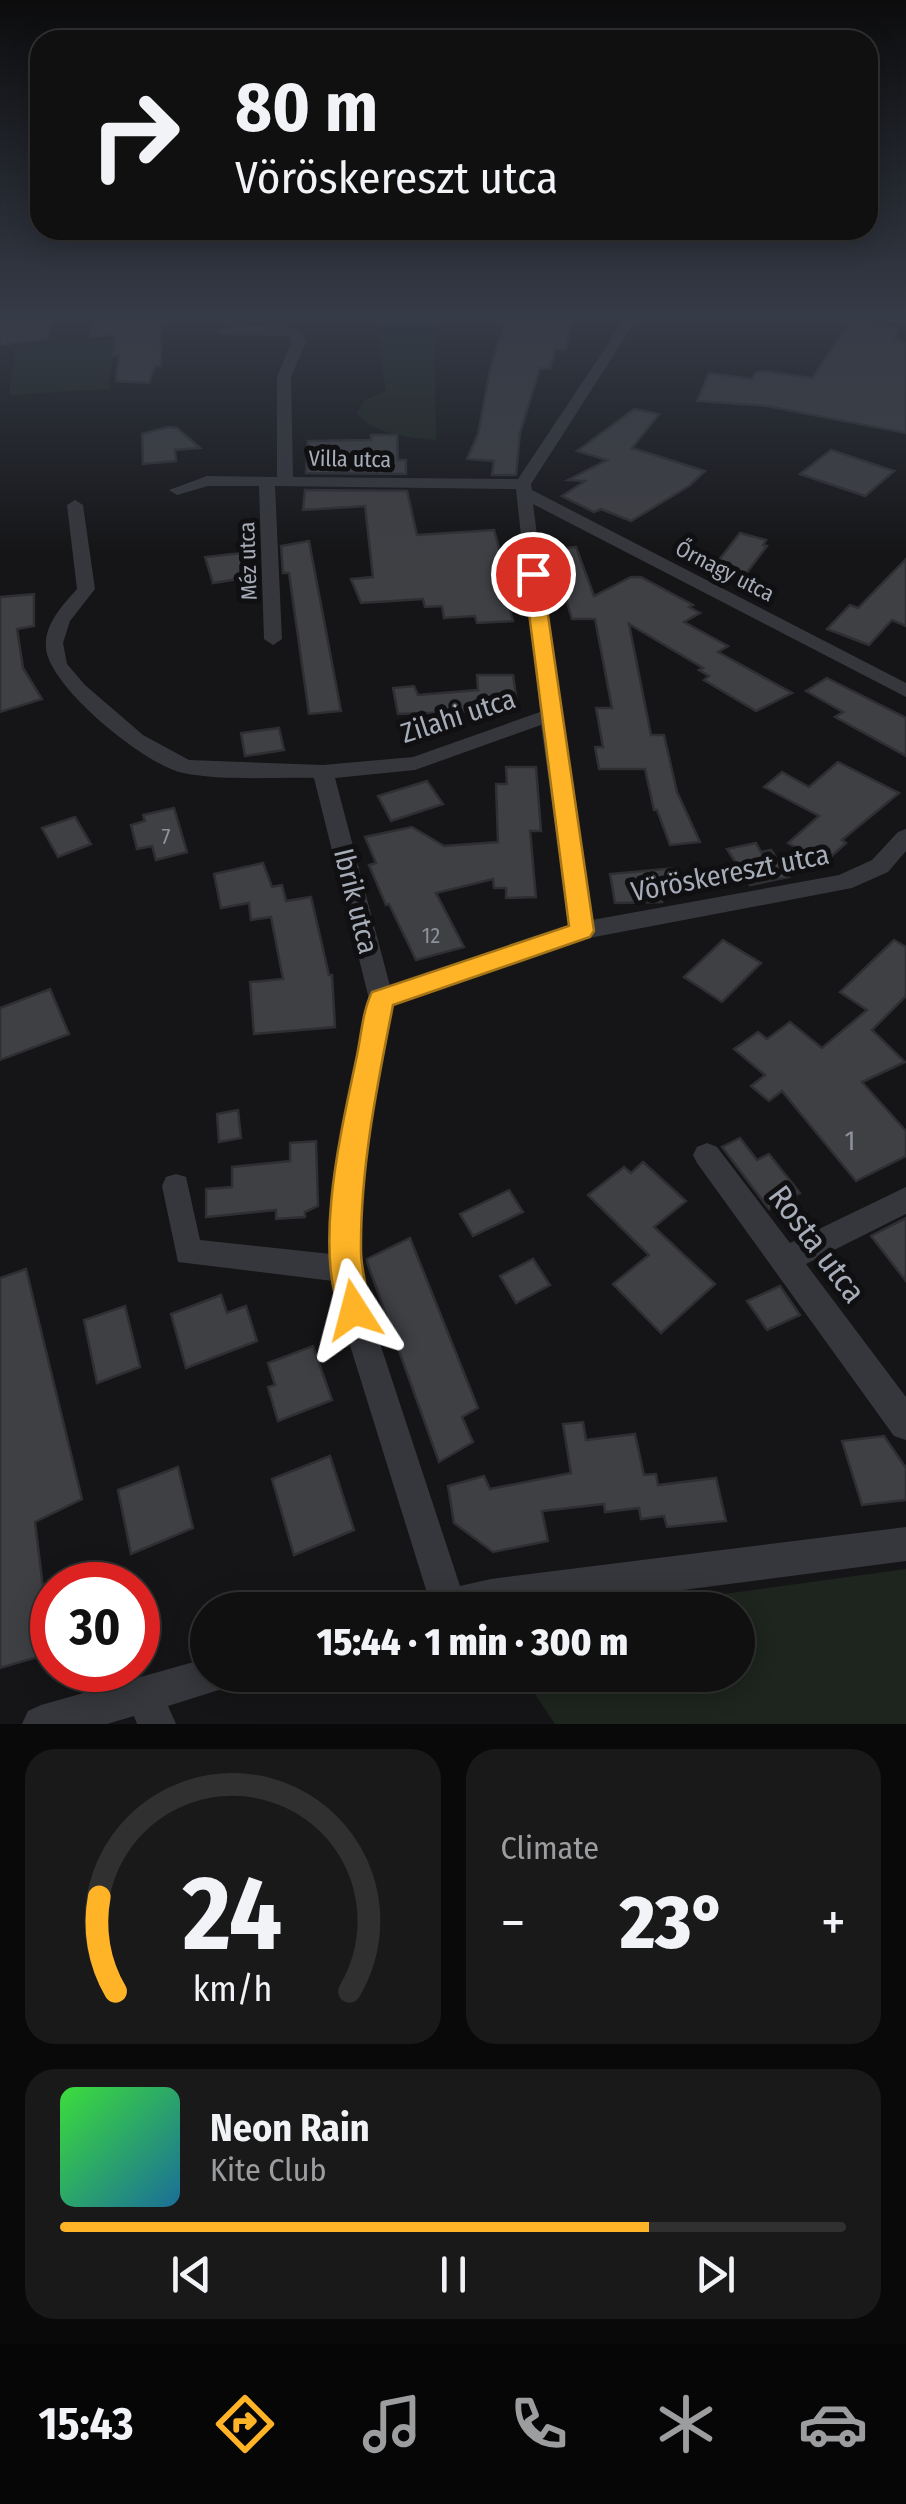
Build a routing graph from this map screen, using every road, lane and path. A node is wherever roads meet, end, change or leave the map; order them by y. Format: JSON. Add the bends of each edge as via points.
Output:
{"nodes":[{"id":1,"x":283,"y":394,"type":"edge"},
{"id":2,"x":583,"y":394,"type":"edge"},
{"id":3,"x":276,"y":480,"type":"junction"},
{"id":4,"x":523,"y":488,"type":"junction"},
{"id":5,"x":178,"y":490,"type":"dead end"},
{"id":6,"x":75,"y":505,"type":"dead end"},
{"id":7,"x":273,"y":639,"type":"dead end"},
{"id":8,"x":906,"y":691,"type":"edge"},
{"id":9,"x":550,"y":715,"type":"junction"},
{"id":10,"x":323,"y":772,"type":"junction"},
{"id":11,"x":906,"y":837,"type":"edge"},
{"id":12,"x":582,"y":931,"type":"junction"},
{"id":13,"x":381,"y":999,"type":"junction"},
{"id":14,"x":708,"y":1155,"type":"dead end"},
{"id":15,"x":176,"y":1186,"type":"dead end"},
{"id":16,"x":906,"y":1200,"type":"edge"},
{"id":17,"x":786,"y":1260,"type":"junction"},
{"id":18,"x":346,"y":1269,"type":"junction"},
{"id":19,"x":906,"y":1424,"type":"edge"},
{"id":20,"x":906,"y":1544,"type":"edge"},
{"id":21,"x":438,"y":1592,"type":"edge"},
{"id":22,"x":530,"y":1592,"type":"edge"},
{"id":23,"x":190,"y":1687,"type":"edge"},
{"id":24,"x":150,"y":1709,"type":"edge"},
{"id":25,"x":41,"y":1724,"type":"edge"}],
"edges":[{"from":1,"to":3,"type":"street","name":"Méz utca"},
{"from":2,"to":4,"type":"street"},
{"from":3,"to":4,"type":"street","name":"Villa utca"},
{"from":3,"to":5,"type":"street","name":"Villa utca","via":[[207,482]]},
{"from":3,"to":7,"type":"street","name":"Méz utca"},
{"from":4,"to":8,"type":"street","name":"Őrnagy utca"},
{"from":4,"to":9,"type":"street"},
{"from":6,"to":10,"type":"street","via":[[86,589],[61,620],[54,643],[58,665],[78,689],[136,740],[185,767]]},
{"from":9,"to":10,"type":"street","name":"Zilahi utca","via":[[415,764]]},
{"from":9,"to":12,"type":"street"},
{"from":10,"to":13,"type":"street","name":"Ibrik utca"},
{"from":11,"to":12,"type":"street","name":"Vöröskereszt utca","via":[[880,866],[844,882]]},
{"from":12,"to":13,"type":"street","name":"Vöröskereszt utca"},
{"from":13,"to":18,"type":"street","name":"Ibrik utca","via":[[357,1121]]},
{"from":14,"to":17,"type":"street","name":"Rosta utca"},
{"from":15,"to":18,"type":"street","via":[[188,1252]]},
{"from":16,"to":17,"type":"street"},
{"from":17,"to":19,"type":"street","name":"Rosta utca"},
{"from":18,"to":21,"type":"street","name":"Ibrik utca"},
{"from":20,"to":22,"type":"street"},
{"from":23,"to":24,"type":"street"},
{"from":24,"to":25,"type":"street"}]}
